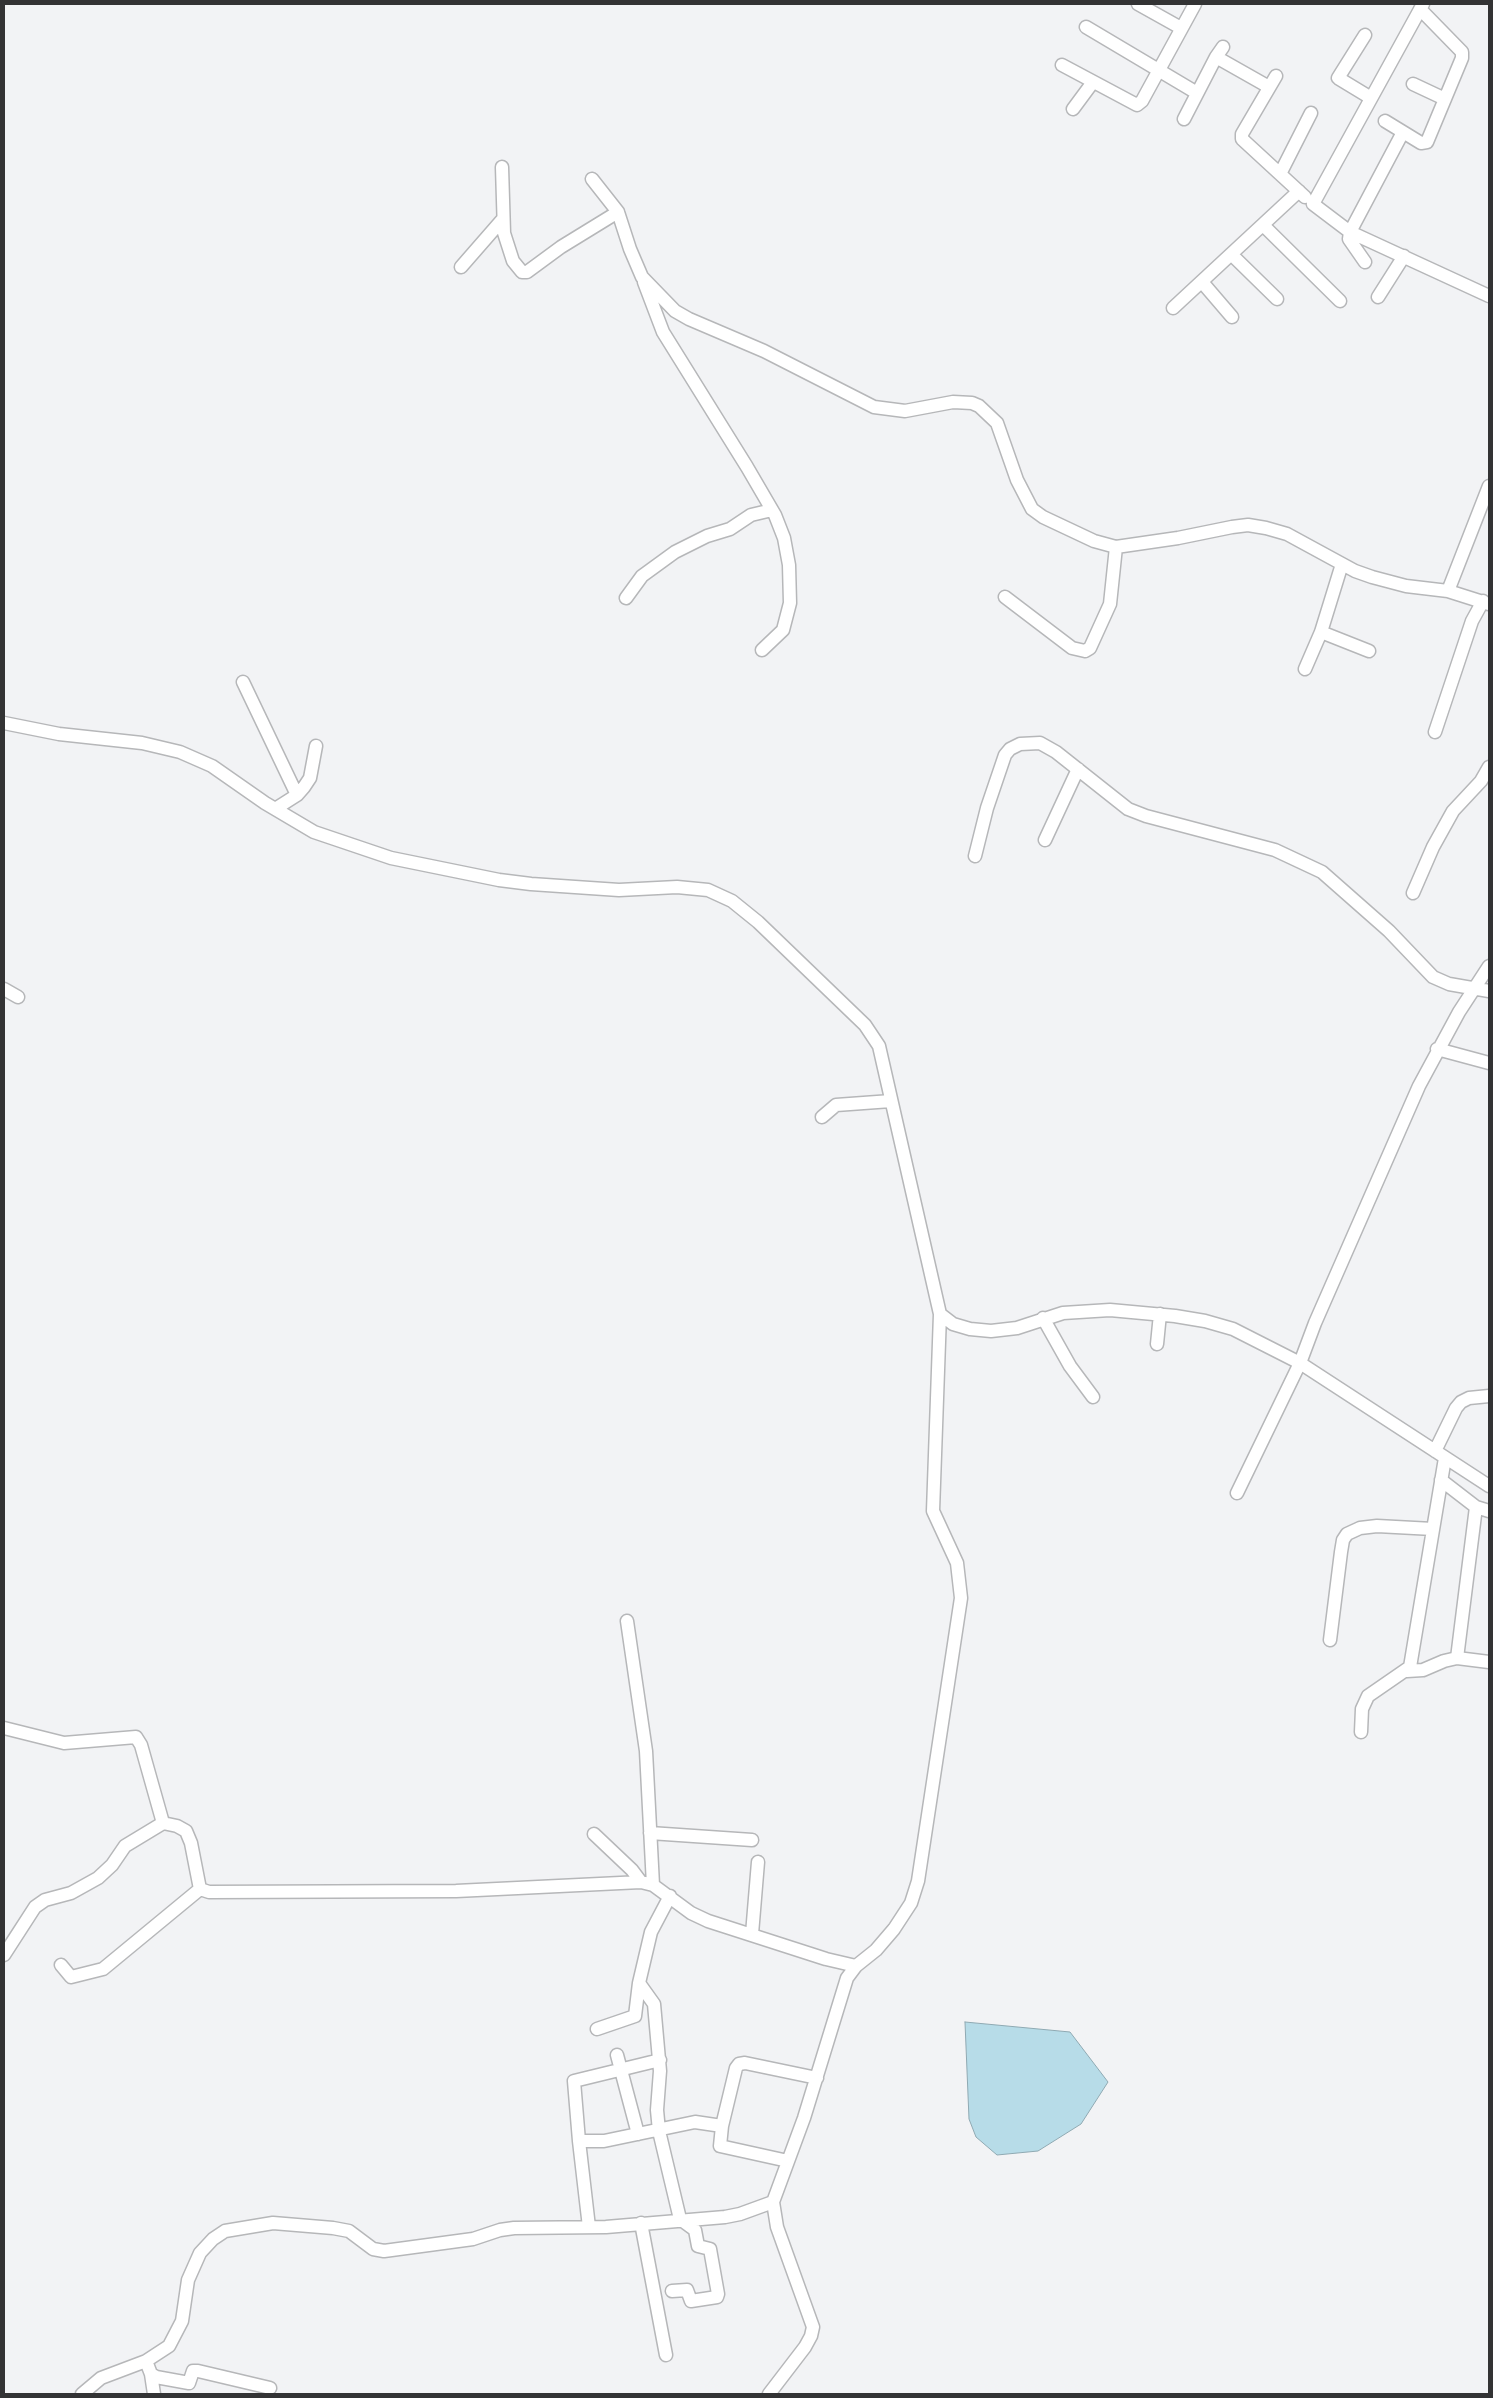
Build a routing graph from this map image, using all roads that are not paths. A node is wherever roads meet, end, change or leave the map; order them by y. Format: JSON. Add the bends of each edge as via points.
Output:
{"nodes":[{"id":1,"x":1138,"y":4,"type":"edge"},
{"id":2,"x":1195,"y":4,"type":"edge"},
{"id":3,"x":1422,"y":6,"type":"edge"},
{"id":4,"x":1086,"y":27,"type":"dead end"},
{"id":5,"x":1181,"y":28,"type":"junction"},
{"id":6,"x":1365,"y":35,"type":"dead end"},
{"id":7,"x":1062,"y":65,"type":"dead end"},
{"id":8,"x":1157,"y":70,"type":"junction"},
{"id":9,"x":1093,"y":82,"type":"junction"},
{"id":10,"x":1413,"y":84,"type":"dead end"},
{"id":11,"x":1197,"y":94,"type":"junction"},
{"id":12,"x":1371,"y":98,"type":"junction"},
{"id":13,"x":1445,"y":99,"type":"junction"},
{"id":14,"x":1073,"y":109,"type":"dead end"},
{"id":15,"x":1311,"y":114,"type":"dead end"},
{"id":16,"x":1184,"y":119,"type":"dead end"},
{"id":17,"x":1385,"y":121,"type":"dead end"},
{"id":18,"x":1403,"y":132,"type":"junction"},
{"id":19,"x":502,"y":167,"type":"dead end"},
{"id":20,"x":1280,"y":174,"type":"junction"},
{"id":21,"x":592,"y":179,"type":"dead end"},
{"id":22,"x":1299,"y":191,"type":"junction"},
{"id":23,"x":1313,"y":204,"type":"junction"},
{"id":24,"x":618,"y":212,"type":"junction"},
{"id":25,"x":502,"y":220,"type":"junction"},
{"id":26,"x":1263,"y":225,"type":"junction"},
{"id":27,"x":1350,"y":232,"type":"junction"},
{"id":28,"x":1232,"y":254,"type":"junction"},
{"id":29,"x":1404,"y":256,"type":"junction"},
{"id":30,"x":1365,"y":262,"type":"dead end"},
{"id":31,"x":461,"y":267,"type":"dead end"},
{"id":32,"x":642,"y":277,"type":"junction"},
{"id":33,"x":1202,"y":282,"type":"junction"},
{"id":34,"x":1489,"y":296,"type":"edge"},
{"id":35,"x":1378,"y":297,"type":"dead end"},
{"id":36,"x":1277,"y":299,"type":"dead end"},
{"id":37,"x":1340,"y":301,"type":"dead end"},
{"id":38,"x":1173,"y":308,"type":"dead end"},
{"id":39,"x":1232,"y":317,"type":"dead end"},
{"id":40,"x":1489,"y":486,"type":"edge"},
{"id":41,"x":772,"y":510,"type":"junction"},
{"id":42,"x":1116,"y":547,"type":"junction"},
{"id":43,"x":1342,"y":564,"type":"junction"},
{"id":44,"x":1448,"y":591,"type":"junction"},
{"id":45,"x":1006,"y":597,"type":"dead end"},
{"id":46,"x":626,"y":598,"type":"dead end"},
{"id":47,"x":1486,"y":603,"type":"edge"},
{"id":48,"x":1321,"y":632,"type":"junction"},
{"id":49,"x":762,"y":650,"type":"dead end"},
{"id":50,"x":1369,"y":651,"type":"dead end"},
{"id":51,"x":1305,"y":669,"type":"dead end"},
{"id":52,"x":243,"y":682,"type":"dead end"},
{"id":53,"x":4,"y":723,"type":"edge"},
{"id":54,"x":1435,"y":732,"type":"dead end"},
{"id":55,"x":316,"y":746,"type":"dead end"},
{"id":56,"x":1489,"y":767,"type":"edge"},
{"id":57,"x":1078,"y":769,"type":"junction"},
{"id":58,"x":297,"y":795,"type":"junction"},
{"id":59,"x":274,"y":809,"type":"junction"},
{"id":60,"x":1045,"y":840,"type":"dead end"},
{"id":61,"x":975,"y":856,"type":"dead end"},
{"id":62,"x":1413,"y":893,"type":"dead end"},
{"id":63,"x":1489,"y":966,"type":"edge"},
{"id":64,"x":4,"y":989,"type":"edge"},
{"id":65,"x":1474,"y":990,"type":"junction"},
{"id":66,"x":1489,"y":991,"type":"edge"},
{"id":67,"x":18,"y":997,"type":"dead end"},
{"id":68,"x":1437,"y":1049,"type":"junction"},
{"id":69,"x":1489,"y":1063,"type":"edge"},
{"id":70,"x":891,"y":1101,"type":"junction"},
{"id":71,"x":822,"y":1117,"type":"dead end"},
{"id":72,"x":940,"y":1314,"type":"junction"},
{"id":73,"x":1160,"y":1314,"type":"junction"},
{"id":74,"x":1043,"y":1318,"type":"junction"},
{"id":75,"x":1157,"y":1344,"type":"dead end"},
{"id":76,"x":1300,"y":1363,"type":"junction"},
{"id":77,"x":1489,"y":1396,"type":"edge"},
{"id":78,"x":1093,"y":1397,"type":"dead end"},
{"id":79,"x":1440,"y":1455,"type":"junction"},
{"id":80,"x":1441,"y":1480,"type":"junction"},
{"id":81,"x":1489,"y":1486,"type":"edge"},
{"id":82,"x":1237,"y":1493,"type":"dead end"},
{"id":83,"x":1476,"y":1507,"type":"junction"},
{"id":84,"x":1489,"y":1511,"type":"edge"},
{"id":85,"x":1433,"y":1530,"type":"junction"},
{"id":86,"x":627,"y":1621,"type":"dead end"},
{"id":87,"x":1330,"y":1640,"type":"dead end"},
{"id":88,"x":1457,"y":1658,"type":"junction"},
{"id":89,"x":1489,"y":1662,"type":"edge"},
{"id":90,"x":1407,"y":1671,"type":"junction"},
{"id":91,"x":4,"y":1728,"type":"edge"},
{"id":92,"x":1361,"y":1732,"type":"dead end"},
{"id":93,"x":163,"y":1823,"type":"junction"},
{"id":94,"x":650,"y":1833,"type":"junction"},
{"id":95,"x":594,"y":1834,"type":"dead end"},
{"id":96,"x":752,"y":1840,"type":"dead end"},
{"id":97,"x":758,"y":1862,"type":"dead end"},
{"id":98,"x":647,"y":1884,"type":"junction"},
{"id":99,"x":200,"y":1889,"type":"junction"},
{"id":100,"x":670,"y":1896,"type":"junction"},
{"id":101,"x":752,"y":1934,"type":"junction"},
{"id":102,"x":4,"y":1956,"type":"edge"},
{"id":103,"x":61,"y":1965,"type":"dead end"},
{"id":104,"x":856,"y":1966,"type":"junction"},
{"id":105,"x":639,"y":1983,"type":"junction"},
{"id":106,"x":598,"y":2029,"type":"dead end"},
{"id":107,"x":618,"y":2055,"type":"dead end"},
{"id":108,"x":660,"y":2060,"type":"junction"},
{"id":109,"x":621,"y":2070,"type":"junction"},
{"id":110,"x":817,"y":2078,"type":"junction"},
{"id":111,"x":722,"y":2126,"type":"junction"},
{"id":112,"x":659,"y":2131,"type":"junction"},
{"id":113,"x":638,"y":2134,"type":"junction"},
{"id":114,"x":579,"y":2141,"type":"junction"},
{"id":115,"x":788,"y":2161,"type":"junction"},
{"id":116,"x":772,"y":2202,"type":"junction"},
{"id":117,"x":680,"y":2219,"type":"junction"},
{"id":118,"x":641,"y":2223,"type":"junction"},
{"id":119,"x":589,"y":2227,"type":"junction"},
{"id":120,"x":672,"y":2291,"type":"dead end"},
{"id":121,"x":666,"y":2354,"type":"dead end"},
{"id":122,"x":146,"y":2361,"type":"junction"},
{"id":123,"x":150,"y":2374,"type":"junction"},
{"id":124,"x":270,"y":2388,"type":"dead end"},
{"id":125,"x":82,"y":2394,"type":"edge"},
{"id":126,"x":154,"y":2394,"type":"edge"},
{"id":127,"x":769,"y":2394,"type":"edge"}],
"edges":[{"from":1,"to":5,"type":"street"},
{"from":2,"to":5,"type":"street"},
{"from":3,"to":12,"type":"street"},
{"from":3,"to":13,"type":"street","via":[[1462,52]]},
{"from":4,"to":8,"type":"street"},
{"from":5,"to":8,"type":"street"},
{"from":6,"to":12,"type":"street","via":[[1338,78]]},
{"from":7,"to":9,"type":"street"},
{"from":8,"to":9,"type":"street","via":[[1137,105]]},
{"from":8,"to":11,"type":"street"},
{"from":9,"to":14,"type":"street"},
{"from":10,"to":13,"type":"street"},
{"from":11,"to":16,"type":"street"},
{"from":11,"to":20,"type":"street","via":[[1220,52],[1273,82],[1242,137]]},
{"from":12,"to":23,"type":"street"},
{"from":13,"to":18,"type":"street","via":[[1427,142],[1421,143]]},
{"from":15,"to":20,"type":"street"},
{"from":17,"to":18,"type":"street"},
{"from":18,"to":27,"type":"street"},
{"from":19,"to":25,"type":"street"},
{"from":20,"to":22,"type":"street"},
{"from":21,"to":24,"type":"street"},
{"from":22,"to":23,"type":"street"},
{"from":22,"to":26,"type":"street"},
{"from":23,"to":27,"type":"street"},
{"from":24,"to":25,"type":"street","via":[[524,273],[513,261]]},
{"from":24,"to":32,"type":"street"},
{"from":25,"to":31,"type":"street"},
{"from":26,"to":28,"type":"street"},
{"from":26,"to":37,"type":"street"},
{"from":27,"to":29,"type":"street"},
{"from":27,"to":30,"type":"street","via":[[1349,239]]},
{"from":28,"to":33,"type":"street"},
{"from":28,"to":36,"type":"street"},
{"from":29,"to":34,"type":"street"},
{"from":29,"to":35,"type":"street"},
{"from":32,"to":41,"type":"street","via":[[663,332]]},
{"from":32,"to":42,"type":"street","via":[[682,316],[764,351],[874,407],[905,411],[953,402],[979,406],[997,423],[1017,480],[1032,509],[1103,545]]},
{"from":33,"to":38,"type":"street"},
{"from":33,"to":39,"type":"street"},
{"from":40,"to":44,"type":"street"},
{"from":41,"to":46,"type":"street","via":[[752,515],[730,529],[675,552],[642,576]]},
{"from":41,"to":49,"type":"street","via":[[787,550],[791,596],[783,630]]},
{"from":42,"to":43,"type":"street","via":[[1248,525],[1287,534]]},
{"from":42,"to":45,"type":"street","via":[[1110,604],[1090,648],[1084,651],[1072,648]]},
{"from":43,"to":44,"type":"street","via":[[1385,582]]},
{"from":43,"to":48,"type":"street"},
{"from":44,"to":47,"type":"street"},
{"from":47,"to":54,"type":"street","via":[[1472,621]]},
{"from":48,"to":50,"type":"street"},
{"from":48,"to":51,"type":"street"},
{"from":52,"to":58,"type":"street"},
{"from":53,"to":59,"type":"street","via":[[59,734],[136,742],[180,752],[212,766]]},
{"from":55,"to":58,"type":"street","via":[[310,778]]},
{"from":56,"to":62,"type":"street","via":[[1481,782],[1454,811],[1433,847]]},
{"from":57,"to":60,"type":"street"},
{"from":57,"to":61,"type":"street","via":[[1040,743],[1020,744],[1010,749],[1001,764]]},
{"from":57,"to":65,"type":"street","via":[[1128,809],[1275,850],[1322,872],[1363,907],[1433,977]]},
{"from":58,"to":59,"type":"street"},
{"from":59,"to":70,"type":"street","via":[[314,832],[344,844],[391,858],[490,878],[595,889],[700,889],[721,895],[758,922],[870,1031],[883,1055]]},
{"from":63,"to":65,"type":"street"},
{"from":64,"to":67,"type":"street"},
{"from":65,"to":66,"type":"street"},
{"from":65,"to":68,"type":"street"},
{"from":68,"to":69,"type":"street"},
{"from":68,"to":76,"type":"street"},
{"from":70,"to":71,"type":"street","via":[[836,1105]]},
{"from":70,"to":72,"type":"street"},
{"from":72,"to":74,"type":"street","via":[[953,1324],[991,1331],[1017,1328]]},
{"from":72,"to":104,"type":"street","via":[[933,1511],[957,1563],[961,1598],[918,1881],[911,1903],[894,1929]]},
{"from":73,"to":74,"type":"street","via":[[1110,1310]]},
{"from":73,"to":75,"type":"street"},
{"from":73,"to":76,"type":"street","via":[[1233,1329]]},
{"from":74,"to":78,"type":"street","via":[[1070,1366]]},
{"from":76,"to":79,"type":"street"},
{"from":76,"to":82,"type":"street"},
{"from":77,"to":79,"type":"street","via":[[1469,1398],[1456,1408]]},
{"from":79,"to":80,"type":"street"},
{"from":79,"to":81,"type":"street"},
{"from":80,"to":83,"type":"street"},
{"from":80,"to":85,"type":"street"},
{"from":83,"to":84,"type":"street"},
{"from":83,"to":88,"type":"street"},
{"from":85,"to":87,"type":"street","via":[[1377,1526],[1347,1534],[1341,1552]]},
{"from":85,"to":90,"type":"street","via":[[1413,1658]]},
{"from":86,"to":94,"type":"street","via":[[646,1752]]},
{"from":88,"to":89,"type":"street"},
{"from":88,"to":90,"type":"street","via":[[1423,1670]]},
{"from":90,"to":92,"type":"street","via":[[1368,1696],[1362,1709]]},
{"from":91,"to":93,"type":"street","via":[[64,1743],[136,1737]]},
{"from":93,"to":99,"type":"street","via":[[186,1831]]},
{"from":93,"to":102,"type":"street","via":[[125,1846],[98,1878],[35,1907]]},
{"from":94,"to":96,"type":"street"},
{"from":94,"to":98,"type":"street"},
{"from":95,"to":98,"type":"street"},
{"from":97,"to":101,"type":"street"},
{"from":98,"to":99,"type":"street","via":[[456,1891],[241,1893]]},
{"from":98,"to":100,"type":"street"},
{"from":99,"to":103,"type":"street","via":[[103,1970],[71,1976]]},
{"from":100,"to":101,"type":"street","via":[[691,1913]]},
{"from":100,"to":105,"type":"street","via":[[651,1932]]},
{"from":101,"to":104,"type":"street"},
{"from":104,"to":110,"type":"street","via":[[844,1988]]},
{"from":105,"to":106,"type":"street","via":[[635,2016]]},
{"from":105,"to":108,"type":"street","via":[[654,2004]]},
{"from":107,"to":109,"type":"street"},
{"from":108,"to":109,"type":"street"},
{"from":108,"to":112,"type":"street"},
{"from":109,"to":113,"type":"street"},
{"from":109,"to":114,"type":"street","via":[[574,2081]]},
{"from":110,"to":111,"type":"street","via":[[739,2064]]},
{"from":110,"to":115,"type":"street"},
{"from":111,"to":112,"type":"street","via":[[695,2122]]},
{"from":111,"to":115,"type":"street","via":[[720,2146]]},
{"from":112,"to":113,"type":"street"},
{"from":112,"to":117,"type":"street"},
{"from":113,"to":114,"type":"street","via":[[604,2141]]},
{"from":114,"to":119,"type":"street"},
{"from":115,"to":116,"type":"street"},
{"from":116,"to":117,"type":"street","via":[[740,2214]]},
{"from":116,"to":127,"type":"street","via":[[777,2227],[813,2327],[805,2347]]},
{"from":117,"to":118,"type":"street"},
{"from":117,"to":120,"type":"street","via":[[694,2230],[698,2246],[710,2249],[718,2294],[717,2297],[690,2301],[687,2290]]},
{"from":118,"to":119,"type":"street"},
{"from":118,"to":121,"type":"street"},
{"from":119,"to":122,"type":"street","via":[[514,2228],[473,2239],[384,2251],[373,2249],[349,2231],[333,2228],[273,2223],[225,2231],[200,2253],[186,2290],[182,2321],[172,2341],[161,2353]]},
{"from":122,"to":123,"type":"street"},
{"from":122,"to":125,"type":"street","via":[[101,2378]]},
{"from":123,"to":124,"type":"street","via":[[189,2383],[193,2371],[198,2371]]},
{"from":123,"to":126,"type":"street"}]}
